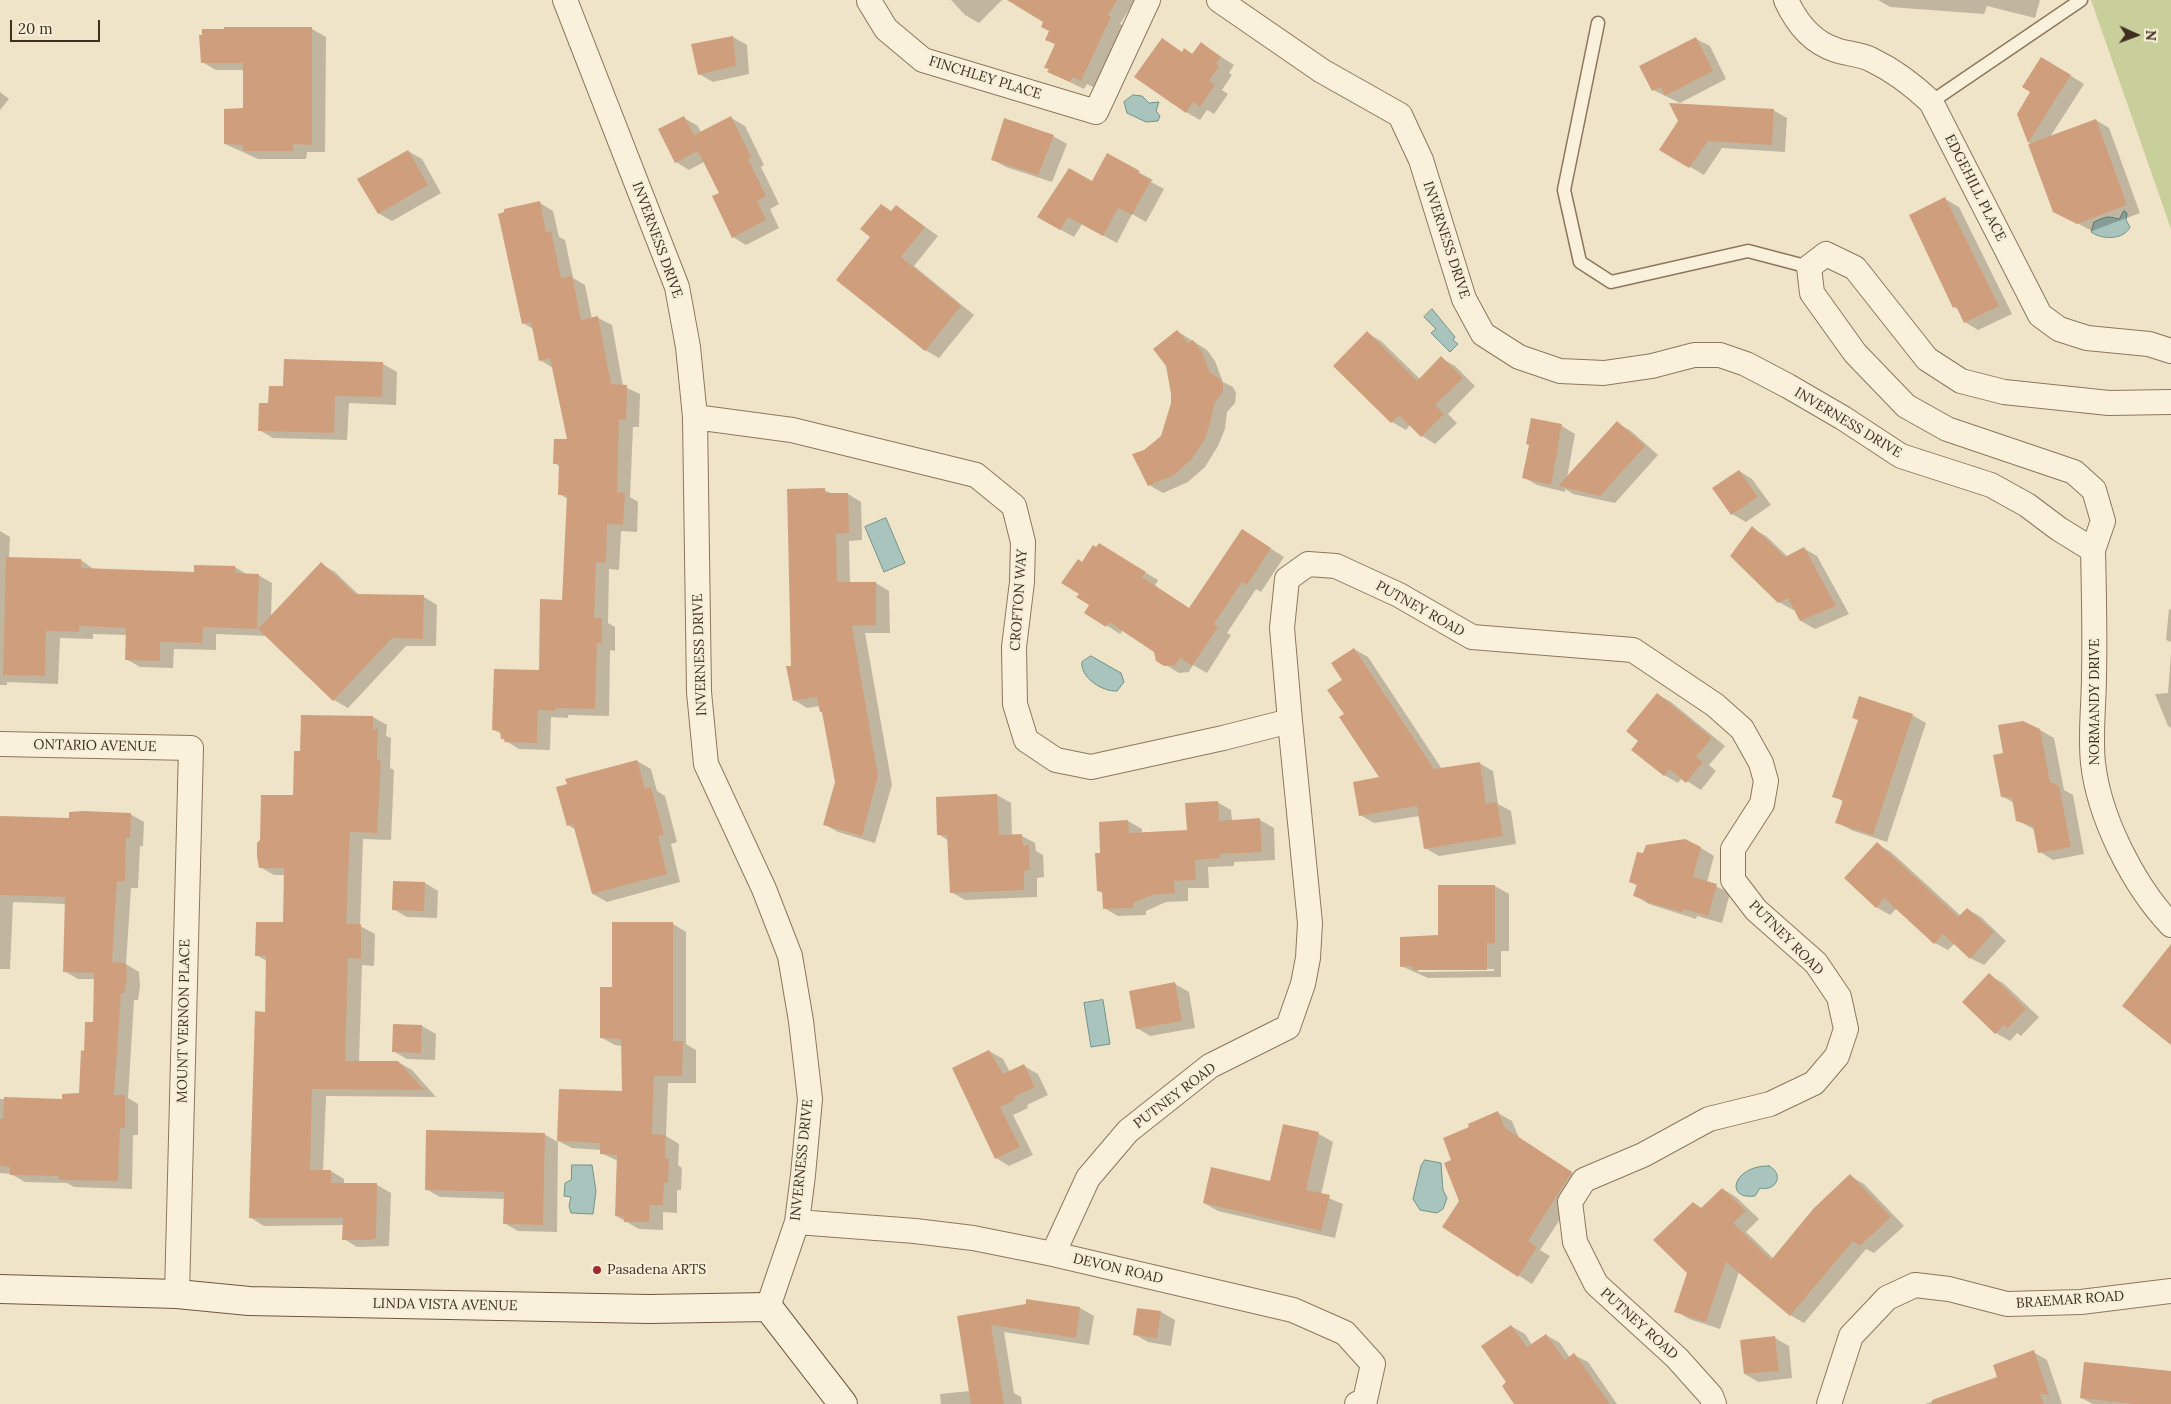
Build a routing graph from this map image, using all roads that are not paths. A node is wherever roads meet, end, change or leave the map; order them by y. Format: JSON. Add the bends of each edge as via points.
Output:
{"nodes":[{"id":1,"x":565,"y":0,"type":"edge"},
{"id":2,"x":1148,"y":0,"type":"edge"},
{"id":3,"x":1219,"y":0,"type":"edge"},
{"id":4,"x":1786,"y":0,"type":"edge"},
{"id":5,"x":2081,"y":0,"type":"edge"},
{"id":6,"x":869,"y":1,"type":"edge"},
{"id":7,"x":1598,"y":23,"type":"dead end"},
{"id":8,"x":1931,"y":102,"type":"junction"},
{"id":9,"x":1809,"y":267,"type":"junction"},
{"id":10,"x":2171,"y":351,"type":"edge"},
{"id":11,"x":2171,"y":402,"type":"edge"},
{"id":12,"x":695,"y":418,"type":"junction"},
{"id":13,"x":2093,"y":550,"type":"junction"},
{"id":14,"x":1282,"y":722,"type":"junction"},
{"id":15,"x":0,"y":744,"type":"edge"},
{"id":16,"x":191,"y":748,"type":"joint"},
{"id":17,"x":2171,"y":925,"type":"edge"},
{"id":18,"x":797,"y":1222,"type":"junction"},
{"id":19,"x":1052,"y":1254,"type":"junction"},
{"id":20,"x":0,"y":1289,"type":"edge"},
{"id":21,"x":2171,"y":1291,"type":"edge"},
{"id":22,"x":177,"y":1294,"type":"junction"},
{"id":23,"x":768,"y":1307,"type":"junction"},
{"id":24,"x":843,"y":1404,"type":"edge"},
{"id":25,"x":1357,"y":1404,"type":"edge"},
{"id":26,"x":1714,"y":1404,"type":"edge"},
{"id":27,"x":1830,"y":1404,"type":"edge"}],
"edges":[{"from":1,"to":12,"type":"street","name":"INVERNESS DRIVE","via":[[677,287],[688,347]]},
{"from":2,"to":6,"type":"street","name":"FINCHLEY PLACE","via":[[1096,112],[923,60],[886,29]]},
{"from":3,"to":13,"type":"street","name":"INVERNESS DRIVE","via":[[1322,71],[1400,116],[1420,160],[1464,299],[1483,334],[1519,358],[1560,371],[1604,372],[1652,366],[1694,355],[1720,354],[1788,386],[1901,456],[1991,485]]},
{"from":4,"to":8,"type":"street","name":"EDGEHILL PLACE","via":[[1792,14],[1811,37],[1833,49],[1870,59],[1904,77]]},
{"from":5,"to":8,"type":"lane"},
{"from":7,"to":9,"type":"lane","via":[[1564,190],[1580,262],[1611,282],[1748,251]]},
{"from":8,"to":10,"type":"street","name":"EDGEHILL PLACE","via":[[2040,315],[2059,329],[2088,338],[2150,344]]},
{"from":9,"to":11,"type":"street","via":[[1826,254],[1855,268],[1927,359],[1961,381],[2004,392],[2109,403]]},
{"from":9,"to":13,"type":"street","via":[[1812,293],[1855,353],[1906,406],[1948,429],[2074,472],[2094,490],[2103,521]]},
{"from":12,"to":14,"type":"street","name":"CROFTON WAY","via":[[792,430],[976,475],[1014,506],[1023,542],[1014,647],[1015,704],[1026,740],[1056,760],[1091,767]]},
{"from":12,"to":18,"type":"street","name":"INVERNESS DRIVE","via":[[699,692],[706,764],[764,889],[790,956],[810,1099]]},
{"from":13,"to":17,"type":"street","name":"NORMANDY DRIVE","via":[[2093,762],[2102,806],[2130,868]]},
{"from":14,"to":19,"type":"street","name":"PUTNEY ROAD","via":[[1310,924],[1303,984],[1288,1027],[1210,1066],[1128,1131],[1088,1178]]},
{"from":14,"to":26,"type":"street","name":"PUTNEY ROAD","via":[[1282,628],[1287,578],[1308,564],[1336,566],[1399,594],[1472,637],[1633,650],[1715,705],[1742,729],[1761,763],[1766,782],[1762,804],[1733,849],[1733,880],[1756,910],[1816,963],[1839,997],[1846,1029],[1837,1056],[1814,1083],[1770,1104],[1709,1119],[1643,1156],[1584,1180],[1570,1202],[1575,1242],[1596,1284],[1677,1358],[1711,1396]]},
{"from":15,"to":16,"type":"street","name":"ONTARIO AVENUE"},
{"from":16,"to":22,"type":"street","name":"MOUNT VERNON PLACE"},
{"from":18,"to":19,"type":"street","name":"DEVON ROAD","via":[[973,1238]]},
{"from":18,"to":23,"type":"street","name":"INVERNESS DRIVE"},
{"from":19,"to":25,"type":"street","name":"DEVON ROAD","via":[[1293,1310],[1345,1332],[1374,1364],[1365,1400]]},
{"from":20,"to":22,"type":"main road","name":"LINDA VISTA AVENUE"},
{"from":21,"to":27,"type":"street","name":"BRAEMAR ROAD","via":[[2081,1302],[2007,1304],[1915,1285],[1887,1298],[1851,1336]]},
{"from":22,"to":23,"type":"main road","name":"LINDA VISTA AVENUE","via":[[265,1302],[649,1309]]},
{"from":23,"to":24,"type":"main road"}]}
